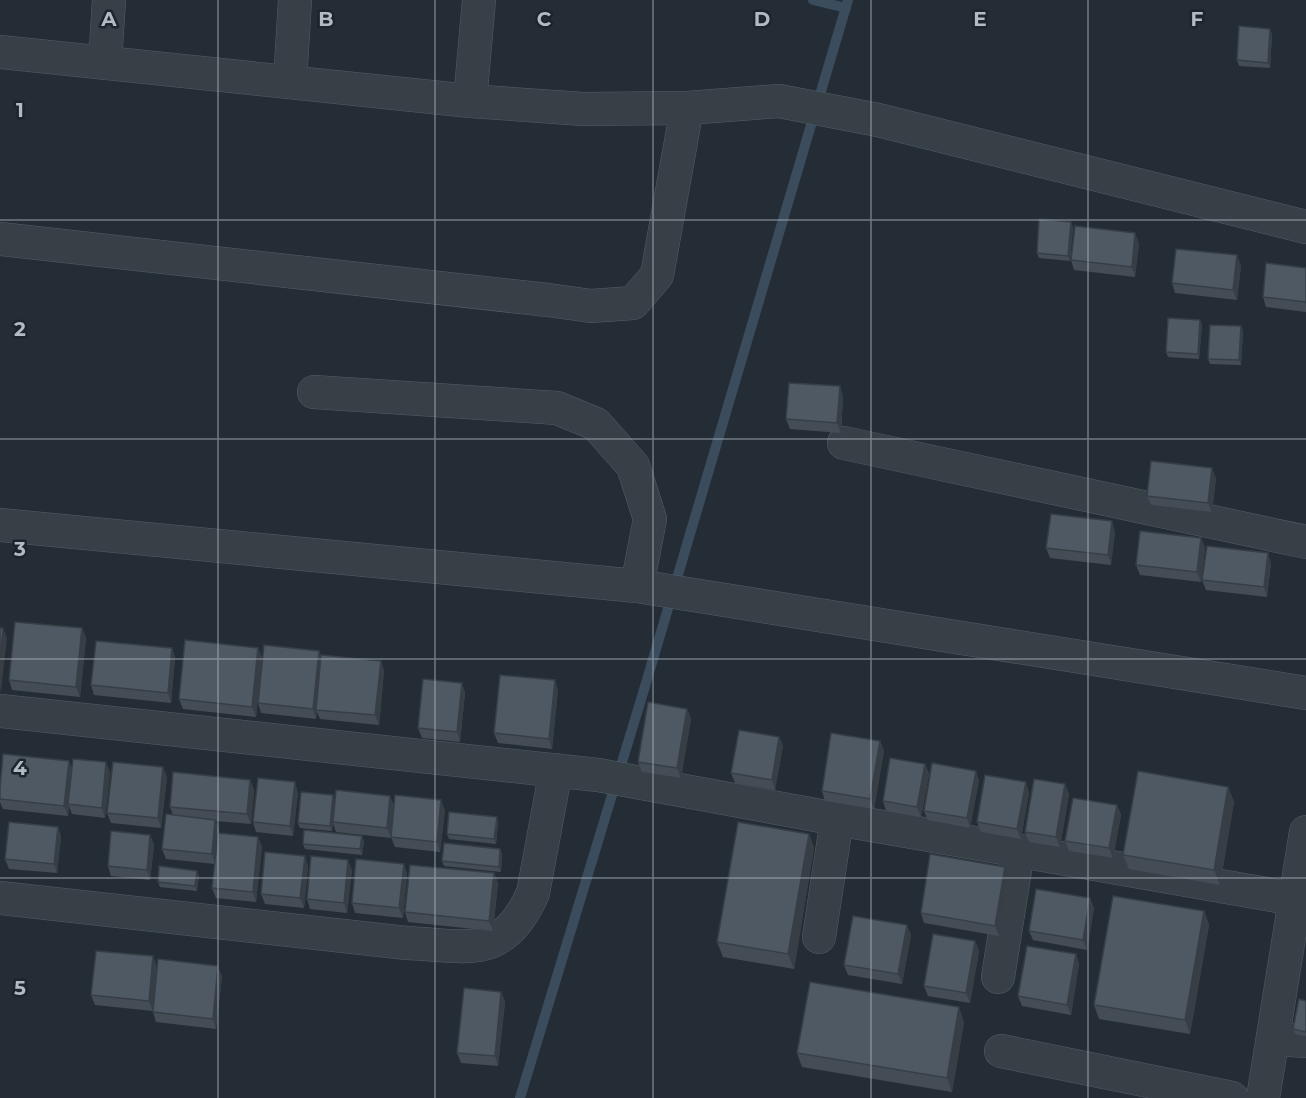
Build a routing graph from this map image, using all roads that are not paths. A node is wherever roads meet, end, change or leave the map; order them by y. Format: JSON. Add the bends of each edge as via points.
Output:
{"nodes":[{"id":1,"x":109,"y":0,"type":"edge"},
{"id":2,"x":295,"y":0,"type":"edge"},
{"id":3,"x":479,"y":0,"type":"edge"},
{"id":4,"x":0,"y":52,"type":"edge"},
{"id":5,"x":105,"y":63,"type":"junction"},
{"id":6,"x":290,"y":82,"type":"junction"},
{"id":7,"x":470,"y":101,"type":"junction"},
{"id":8,"x":687,"y":108,"type":"junction"},
{"id":9,"x":1306,"y":227,"type":"edge"},
{"id":10,"x":0,"y":239,"type":"edge"},
{"id":11,"x":314,"y":392,"type":"dead end"},
{"id":12,"x":844,"y":443,"type":"dead end"},
{"id":13,"x":0,"y":525,"type":"edge"},
{"id":14,"x":1306,"y":542,"type":"edge"},
{"id":15,"x":637,"y":586,"type":"junction"},
{"id":16,"x":1306,"y":693,"type":"edge"},
{"id":17,"x":0,"y":711,"type":"edge"},
{"id":18,"x":556,"y":770,"type":"junction"},
{"id":19,"x":837,"y":819,"type":"junction"},
{"id":20,"x":1306,"y":832,"type":"edge"},
{"id":21,"x":1018,"y":851,"type":"junction"},
{"id":22,"x":0,"y":898,"type":"edge"},
{"id":23,"x":1295,"y":899,"type":"junction"},
{"id":24,"x":819,"y":937,"type":"dead end"},
{"id":25,"x":998,"y":977,"type":"dead end"},
{"id":26,"x":1274,"y":1039,"type":"junction"},
{"id":27,"x":1306,"y":1041,"type":"edge"},
{"id":28,"x":1001,"y":1051,"type":"dead end"},
{"id":29,"x":1232,"y":1098,"type":"edge"},
{"id":30,"x":1263,"y":1098,"type":"edge"}],
"edges":[{"from":1,"to":5,"type":"street"},
{"from":2,"to":6,"type":"street"},
{"from":3,"to":7,"type":"street"},
{"from":4,"to":5,"type":"street"},
{"from":5,"to":6,"type":"street"},
{"from":6,"to":7,"type":"street"},
{"from":7,"to":8,"type":"street","via":[[583,109]]},
{"from":8,"to":9,"type":"street","via":[[779,101],[878,120]]},
{"from":8,"to":10,"type":"street","via":[[657,275],[633,303],[591,306]]},
{"from":11,"to":15,"type":"street","via":[[557,408],[596,424],[633,466],[650,519]]},
{"from":12,"to":14,"type":"street"},
{"from":13,"to":15,"type":"street"},
{"from":15,"to":16,"type":"street"},
{"from":17,"to":18,"type":"street"},
{"from":18,"to":19,"type":"street","via":[[633,780]]},
{"from":18,"to":22,"type":"street","via":[[533,893],[514,927],[486,944],[407,943]]},
{"from":19,"to":21,"type":"street"},
{"from":19,"to":24,"type":"street"},
{"from":20,"to":23,"type":"street"},
{"from":21,"to":23,"type":"street"},
{"from":21,"to":25,"type":"street"},
{"from":23,"to":26,"type":"street"},
{"from":26,"to":27,"type":"street"},
{"from":26,"to":30,"type":"street"},
{"from":28,"to":29,"type":"street"}]}
